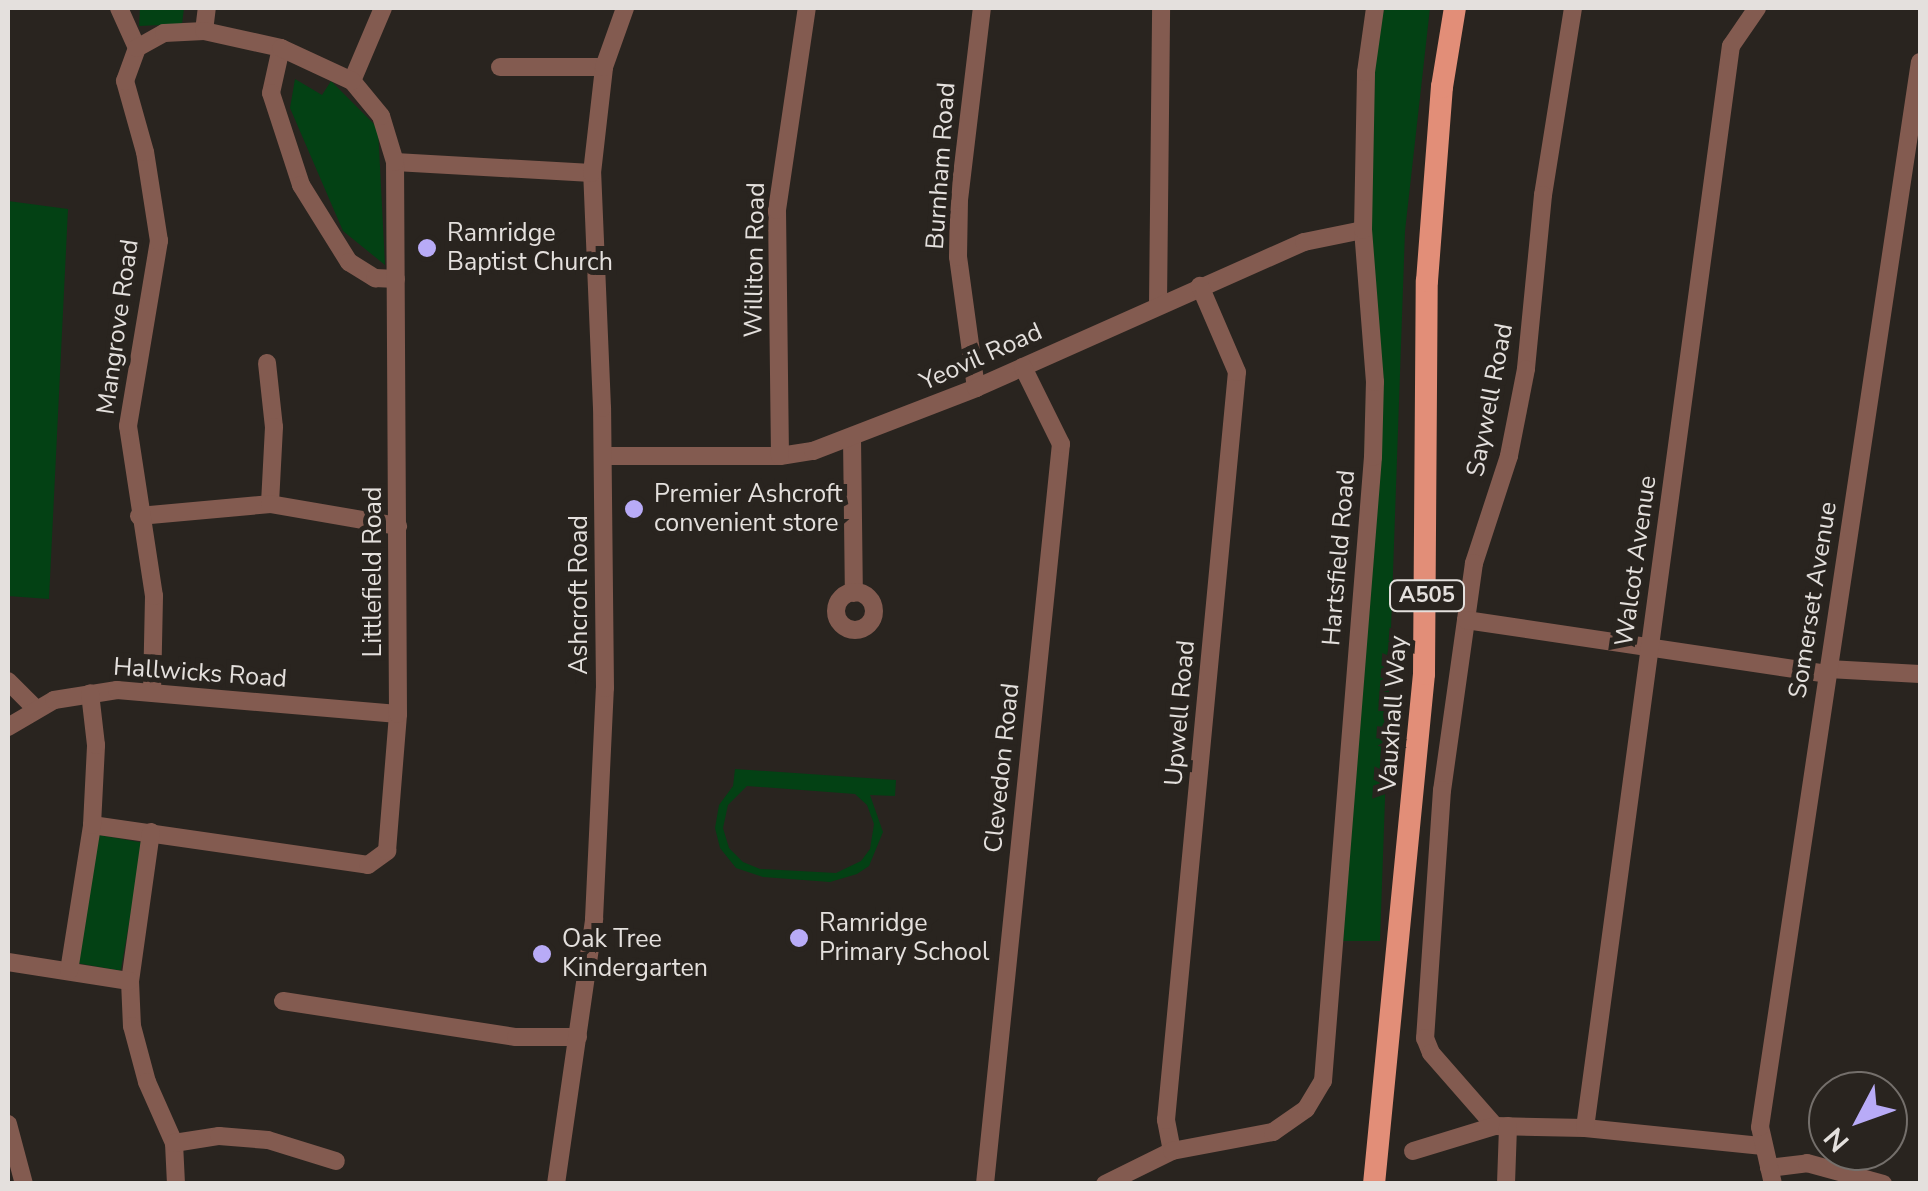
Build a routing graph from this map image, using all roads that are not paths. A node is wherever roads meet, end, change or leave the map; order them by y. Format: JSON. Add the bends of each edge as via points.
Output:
{"nodes":[{"id":1,"x":119,"y":8,"type":"edge"},
{"id":2,"x":207,"y":8,"type":"edge"},
{"id":3,"x":382,"y":8,"type":"edge"},
{"id":4,"x":625,"y":8,"type":"edge"},
{"id":5,"x":807,"y":8,"type":"edge"},
{"id":6,"x":982,"y":8,"type":"edge"},
{"id":7,"x":1161,"y":8,"type":"edge"},
{"id":8,"x":1375,"y":8,"type":"edge"},
{"id":9,"x":1455,"y":8,"type":"edge"},
{"id":10,"x":1573,"y":8,"type":"edge"},
{"id":11,"x":1757,"y":8,"type":"edge"},
{"id":12,"x":204,"y":31,"type":"junction"},
{"id":13,"x":136,"y":48,"type":"junction"},
{"id":14,"x":281,"y":48,"type":"junction"},
{"id":15,"x":1920,"y":62,"type":"edge"},
{"id":16,"x":500,"y":67,"type":"dead end"},
{"id":17,"x":604,"y":67,"type":"junction"},
{"id":18,"x":352,"y":81,"type":"junction"},
{"id":19,"x":395,"y":162,"type":"junction"},
{"id":20,"x":592,"y":174,"type":"junction"},
{"id":21,"x":1363,"y":230,"type":"junction"},
{"id":22,"x":396,"y":279,"type":"junction"},
{"id":23,"x":1200,"y":286,"type":"junction"},
{"id":24,"x":1158,"y":306,"type":"junction"},
{"id":25,"x":268,"y":363,"type":"dead end"},
{"id":26,"x":1023,"y":367,"type":"junction"},
{"id":27,"x":976,"y":388,"type":"junction"},
{"id":28,"x":852,"y":438,"type":"junction"},
{"id":29,"x":603,"y":456,"type":"junction"},
{"id":30,"x":780,"y":456,"type":"junction"},
{"id":31,"x":270,"y":504,"type":"junction"},
{"id":32,"x":139,"y":516,"type":"junction"},
{"id":33,"x":398,"y":526,"type":"junction"},
{"id":34,"x":854,"y":592,"type":"dead end"},
{"id":35,"x":1466,"y":620,"type":"junction"},
{"id":36,"x":1650,"y":646,"type":"junction"},
{"id":37,"x":1827,"y":671,"type":"junction"},
{"id":38,"x":1920,"y":674,"type":"edge"},
{"id":39,"x":8,"y":682,"type":"edge"},
{"id":40,"x":152,"y":692,"type":"junction"},
{"id":41,"x":90,"y":693,"type":"junction"},
{"id":42,"x":35,"y":708,"type":"junction"},
{"id":43,"x":398,"y":714,"type":"junction"},
{"id":44,"x":8,"y":727,"type":"edge"},
{"id":45,"x":92,"y":825,"type":"junction"},
{"id":46,"x":151,"y":832,"type":"junction"},
{"id":47,"x":8,"y":962,"type":"edge"},
{"id":48,"x":69,"y":971,"type":"junction"},
{"id":49,"x":130,"y":981,"type":"junction"},
{"id":50,"x":283,"y":1001,"type":"dead end"},
{"id":51,"x":578,"y":1037,"type":"junction"},
{"id":52,"x":8,"y":1124,"type":"edge"},
{"id":53,"x":1501,"y":1126,"type":"junction"},
{"id":54,"x":1585,"y":1128,"type":"junction"},
{"id":55,"x":174,"y":1144,"type":"junction"},
{"id":56,"x":1763,"y":1146,"type":"junction"},
{"id":57,"x":1172,"y":1151,"type":"junction"},
{"id":58,"x":1413,"y":1151,"type":"dead end"},
{"id":59,"x":336,"y":1160,"type":"dead end"},
{"id":60,"x":1771,"y":1176,"type":"edge"},
{"id":61,"x":24,"y":1184,"type":"edge"},
{"id":62,"x":176,"y":1184,"type":"edge"},
{"id":63,"x":556,"y":1184,"type":"edge"},
{"id":64,"x":985,"y":1184,"type":"edge"},
{"id":65,"x":1105,"y":1184,"type":"edge"},
{"id":66,"x":1374,"y":1184,"type":"edge"},
{"id":67,"x":1506,"y":1184,"type":"edge"},
{"id":68,"x":1883,"y":1184,"type":"edge"}],
"edges":[{"from":1,"to":13,"type":"street"},
{"from":2,"to":12,"type":"street"},
{"from":3,"to":18,"type":"street"},
{"from":4,"to":17,"type":"street","name":"Ashcroft Road"},
{"from":5,"to":30,"type":"street","name":"Williton Road","via":[[777,210]]},
{"from":6,"to":27,"type":"street","name":"Burnham Road","via":[[958,257]]},
{"from":7,"to":24,"type":"street"},
{"from":8,"to":21,"type":"street","name":"Hartsfield Road","via":[[1366,72]]},
{"from":9,"to":66,"type":"main road","name":"Vauxhall Way","number":"A505","via":[[1428,264],[1424,674]]},
{"from":10,"to":35,"type":"street","name":"Saywell Road","via":[[1542,195],[1526,369],[1509,456],[1474,564]]},
{"from":11,"to":36,"type":"street","name":"Walcot Avenue","via":[[1731,46]]},
{"from":12,"to":13,"type":"street","via":[[164,32]]},
{"from":12,"to":14,"type":"street"},
{"from":13,"to":32,"type":"street","name":"Mangrove Road","via":[[124,81],[145,152],[158,241],[128,426]]},
{"from":14,"to":18,"type":"street","name":"Littlefield Road"},
{"from":14,"to":22,"type":"street","via":[[271,93],[301,186],[349,262],[375,278]]},
{"from":15,"to":37,"type":"street","name":"Somerset Avenue"},
{"from":16,"to":17,"type":"street"},
{"from":17,"to":20,"type":"street","name":"Ashcroft Road"},
{"from":18,"to":19,"type":"street","name":"Littlefield Road","via":[[381,116]]},
{"from":19,"to":20,"type":"street"},
{"from":19,"to":22,"type":"street","name":"Littlefield Road"},
{"from":20,"to":29,"type":"street","name":"Ashcroft Road"},
{"from":21,"to":23,"type":"street","name":"Yeovil Road","via":[[1304,242]]},
{"from":21,"to":57,"type":"street","name":"Hartsfield Road","via":[[1375,382],[1373,457],[1322,1081],[1306,1109],[1273,1132]]},
{"from":22,"to":33,"type":"street","name":"Littlefield Road"},
{"from":23,"to":24,"type":"street","name":"Yeovil Road"},
{"from":23,"to":57,"type":"street","name":"Upwell Road","via":[[1237,372],[1166,1120]]},
{"from":24,"to":26,"type":"street","name":"Yeovil Road"},
{"from":25,"to":31,"type":"street","via":[[274,427]]},
{"from":26,"to":27,"type":"street","name":"Yeovil Road"},
{"from":26,"to":64,"type":"street","name":"Clevedon Road","via":[[1061,444]]},
{"from":27,"to":28,"type":"street","name":"Yeovil Road"},
{"from":28,"to":30,"type":"street","name":"Yeovil Road"},
{"from":28,"to":34,"type":"street"},
{"from":29,"to":30,"type":"street","name":"Yeovil Road"},
{"from":29,"to":51,"type":"street","name":"Ashcroft Road","via":[[605,688],[594,920]]},
{"from":31,"to":32,"type":"street"},
{"from":31,"to":33,"type":"street"},
{"from":32,"to":40,"type":"street","name":"Mangrove Road","via":[[154,596]]},
{"from":33,"to":43,"type":"street","name":"Littlefield Road"},
{"from":35,"to":36,"type":"street"},
{"from":35,"to":53,"type":"street","name":"Saywell Road","via":[[1442,790],[1425,1038],[1430,1053]]},
{"from":36,"to":37,"type":"street"},
{"from":36,"to":54,"type":"street","name":"Walcot Avenue"},
{"from":37,"to":38,"type":"street"},
{"from":37,"to":56,"type":"street","name":"Somerset Avenue","via":[[1760,1127]]},
{"from":39,"to":42,"type":"street"},
{"from":40,"to":41,"type":"street","name":"Hallwicks Road"},
{"from":40,"to":43,"type":"street","name":"Hallwicks Road"},
{"from":41,"to":42,"type":"street","name":"Hallwicks Road"},
{"from":41,"to":45,"type":"street","via":[[96,745]]},
{"from":42,"to":44,"type":"street","name":"Hallwicks Road"},
{"from":43,"to":46,"type":"street","name":"Littlefield Road","via":[[387,851],[368,865]]},
{"from":45,"to":46,"type":"street","name":"Littlefield Road"},
{"from":45,"to":48,"type":"street"},
{"from":46,"to":49,"type":"street"},
{"from":47,"to":48,"type":"street"},
{"from":48,"to":49,"type":"street"},
{"from":49,"to":55,"type":"street","via":[[132,1026],[147,1082]]},
{"from":50,"to":51,"type":"street","via":[[516,1036]]},
{"from":51,"to":63,"type":"street","name":"Ashcroft Road"},
{"from":52,"to":61,"type":"street"},
{"from":53,"to":54,"type":"street"},
{"from":53,"to":58,"type":"street"},
{"from":53,"to":67,"type":"street"},
{"from":54,"to":56,"type":"street"},
{"from":55,"to":59,"type":"street","via":[[219,1136],[268,1140]]},
{"from":55,"to":62,"type":"street"},
{"from":56,"to":60,"type":"street","name":"Somerset Avenue"},
{"from":57,"to":65,"type":"street"},
{"from":60,"to":68,"type":"street","via":[[1807,1164]]}]}
